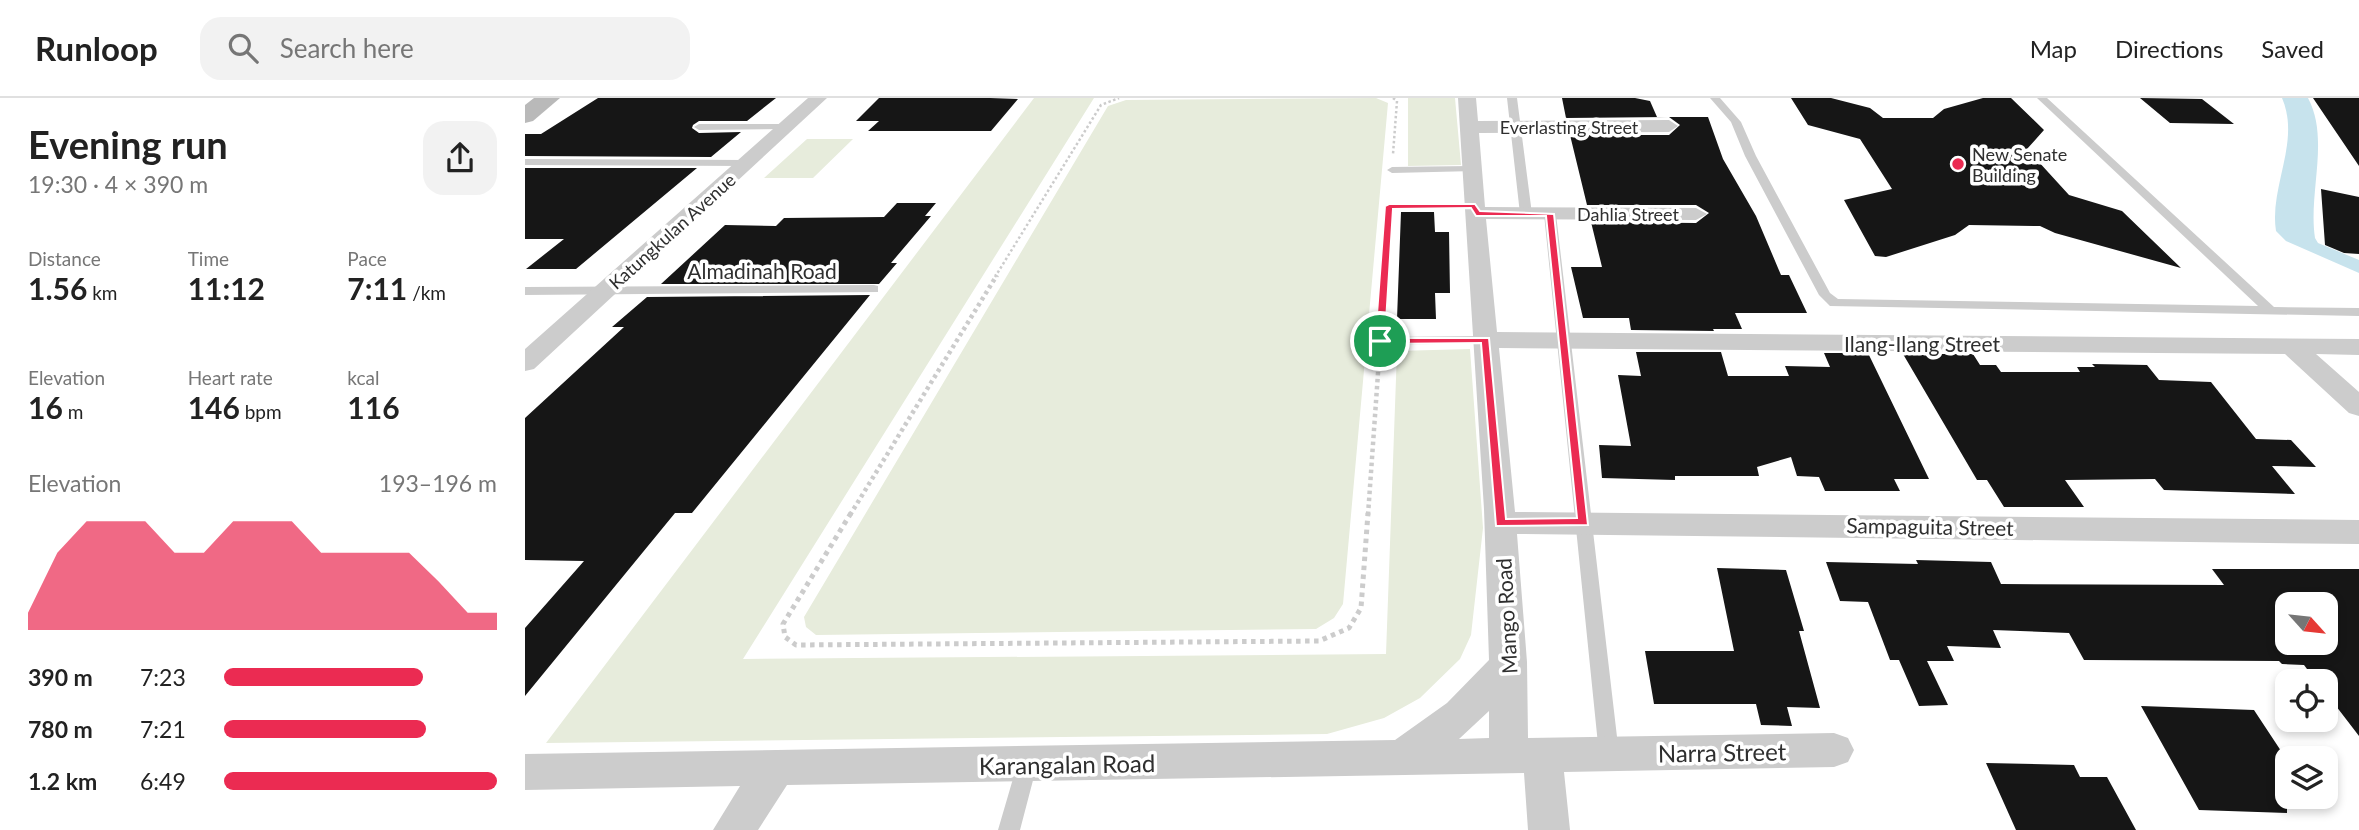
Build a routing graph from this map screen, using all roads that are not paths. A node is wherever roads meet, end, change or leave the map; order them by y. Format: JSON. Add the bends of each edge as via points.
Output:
{"nodes":[{"id":1,"x":549,"y":98,"type":"edge"},
{"id":2,"x":818,"y":98,"type":"edge"},
{"id":3,"x":1467,"y":98,"type":"edge"},
{"id":4,"x":1512,"y":98,"type":"edge"},
{"id":5,"x":1714,"y":98,"type":"edge"},
{"id":6,"x":2042,"y":98,"type":"edge"},
{"id":7,"x":525,"y":116,"type":"edge"},
{"id":8,"x":1669,"y":126,"type":"dead end"},
{"id":9,"x":699,"y":127,"type":"dead end"},
{"id":10,"x":787,"y":127,"type":"junction"},
{"id":11,"x":1469,"y":127,"type":"junction"},
{"id":12,"x":1516,"y":127,"type":"junction"},
{"id":13,"x":525,"y":162,"type":"edge"},
{"id":14,"x":747,"y":163,"type":"junction"},
{"id":15,"x":1471,"y":169,"type":"junction"},
{"id":16,"x":1392,"y":170,"type":"road end"},
{"id":17,"x":1389,"y":206,"type":"road end"},
{"id":18,"x":1476,"y":210,"type":"junction"},
{"id":19,"x":1526,"y":214,"type":"junction"},
{"id":20,"x":1550,"y":214,"type":"junction"},
{"id":21,"x":1696,"y":214,"type":"dead end"},
{"id":22,"x":874,"y":289,"type":"dead end"},
{"id":23,"x":525,"y":290,"type":"edge"},
{"id":24,"x":607,"y":290,"type":"junction"},
{"id":25,"x":2271,"y":311,"type":"junction"},
{"id":26,"x":2359,"y":312,"type":"edge"},
{"id":27,"x":1486,"y":340,"type":"junction"},
{"id":28,"x":1565,"y":340,"type":"junction"},
{"id":29,"x":1380,"y":341,"type":"road end"},
{"id":30,"x":2291,"y":346,"type":"junction"},
{"id":31,"x":2355,"y":351,"type":"edge"},
{"id":32,"x":525,"y":363,"type":"edge"},
{"id":33,"x":2359,"y":407,"type":"edge"},
{"id":34,"x":1584,"y":522,"type":"junction"},
{"id":35,"x":1500,"y":523,"type":"junction"},
{"id":36,"x":2359,"y":531,"type":"edge"},
{"id":37,"x":1509,"y":662,"type":"junction"},
{"id":38,"x":1834,"y":750,"type":"dead end"},
{"id":39,"x":1609,"y":754,"type":"junction"},
{"id":40,"x":1525,"y":755,"type":"junction"},
{"id":41,"x":1401,"y":757,"type":"junction"},
{"id":42,"x":1027,"y":765,"type":"junction"},
{"id":43,"x":775,"y":769,"type":"junction"},
{"id":44,"x":525,"y":772,"type":"edge"},
{"id":45,"x":734,"y":830,"type":"edge"},
{"id":46,"x":1009,"y":830,"type":"edge"},
{"id":47,"x":1549,"y":830,"type":"edge"}],
"edges":[{"from":1,"to":7,"type":"main road"},
{"from":2,"to":10,"type":"street","name":"Katungkulan Avenue"},
{"from":3,"to":11,"type":"street","name":"Mango Road"},
{"from":4,"to":12,"type":"lane"},
{"from":5,"to":25,"type":"lane","via":[[1740,125],[1755,165],[1825,295],[1835,303]]},
{"from":6,"to":25,"type":"lane"},
{"from":8,"to":12,"type":"street","name":"Everlasting Street"},
{"from":9,"to":10,"type":"lane"},
{"from":10,"to":14,"type":"street","name":"Katungkulan Avenue"},
{"from":11,"to":12,"type":"street","name":"Everlasting Street"},
{"from":11,"to":15,"type":"street","name":"Mango Road"},
{"from":12,"to":19,"type":"lane"},
{"from":13,"to":14,"type":"lane"},
{"from":14,"to":24,"type":"street","name":"Katungkulan Avenue"},
{"from":15,"to":16,"type":"lane"},
{"from":15,"to":18,"type":"street","name":"Mango Road"},
{"from":17,"to":18,"type":"lane"},
{"from":18,"to":19,"type":"street","name":"Dahlia Street"},
{"from":18,"to":27,"type":"street","name":"Mango Road"},
{"from":19,"to":20,"type":"street","name":"Dahlia Street"},
{"from":20,"to":21,"type":"street","name":"Dahlia Street"},
{"from":20,"to":28,"type":"lane"},
{"from":22,"to":24,"type":"lane","name":"Almadinah Road"},
{"from":23,"to":24,"type":"lane","name":"Almadinah Road"},
{"from":24,"to":32,"type":"street","name":"Katungkulan Avenue"},
{"from":25,"to":26,"type":"lane"},
{"from":27,"to":28,"type":"street","name":"Ilang-Ilang Street"},
{"from":27,"to":29,"type":"lane"},
{"from":27,"to":35,"type":"street","name":"Mango Road"},
{"from":28,"to":30,"type":"street","name":"Ilang-Ilang Street"},
{"from":28,"to":34,"type":"lane"},
{"from":30,"to":31,"type":"street","name":"Ilang-Ilang Street"},
{"from":30,"to":33,"type":"street"},
{"from":34,"to":35,"type":"street","name":"Sampaguita Street"},
{"from":34,"to":36,"type":"street","name":"Sampaguita Street"},
{"from":34,"to":39,"type":"lane"},
{"from":35,"to":37,"type":"street","name":"Mango Road"},
{"from":37,"to":40,"type":"street","name":"Mango Road"},
{"from":37,"to":41,"type":"street","via":[[1472,708]]},
{"from":38,"to":39,"type":"street","name":"Narra Street"},
{"from":39,"to":40,"type":"street","name":"Karangalan Road"},
{"from":40,"to":41,"type":"street","name":"Karangalan Road"},
{"from":40,"to":47,"type":"street","name":"Mango Road"},
{"from":41,"to":42,"type":"street","name":"Karangalan Road"},
{"from":42,"to":43,"type":"street","name":"Karangalan Road"},
{"from":42,"to":46,"type":"lane"},
{"from":43,"to":44,"type":"street","name":"Karangalan Road"},
{"from":43,"to":45,"type":"street"}]}
